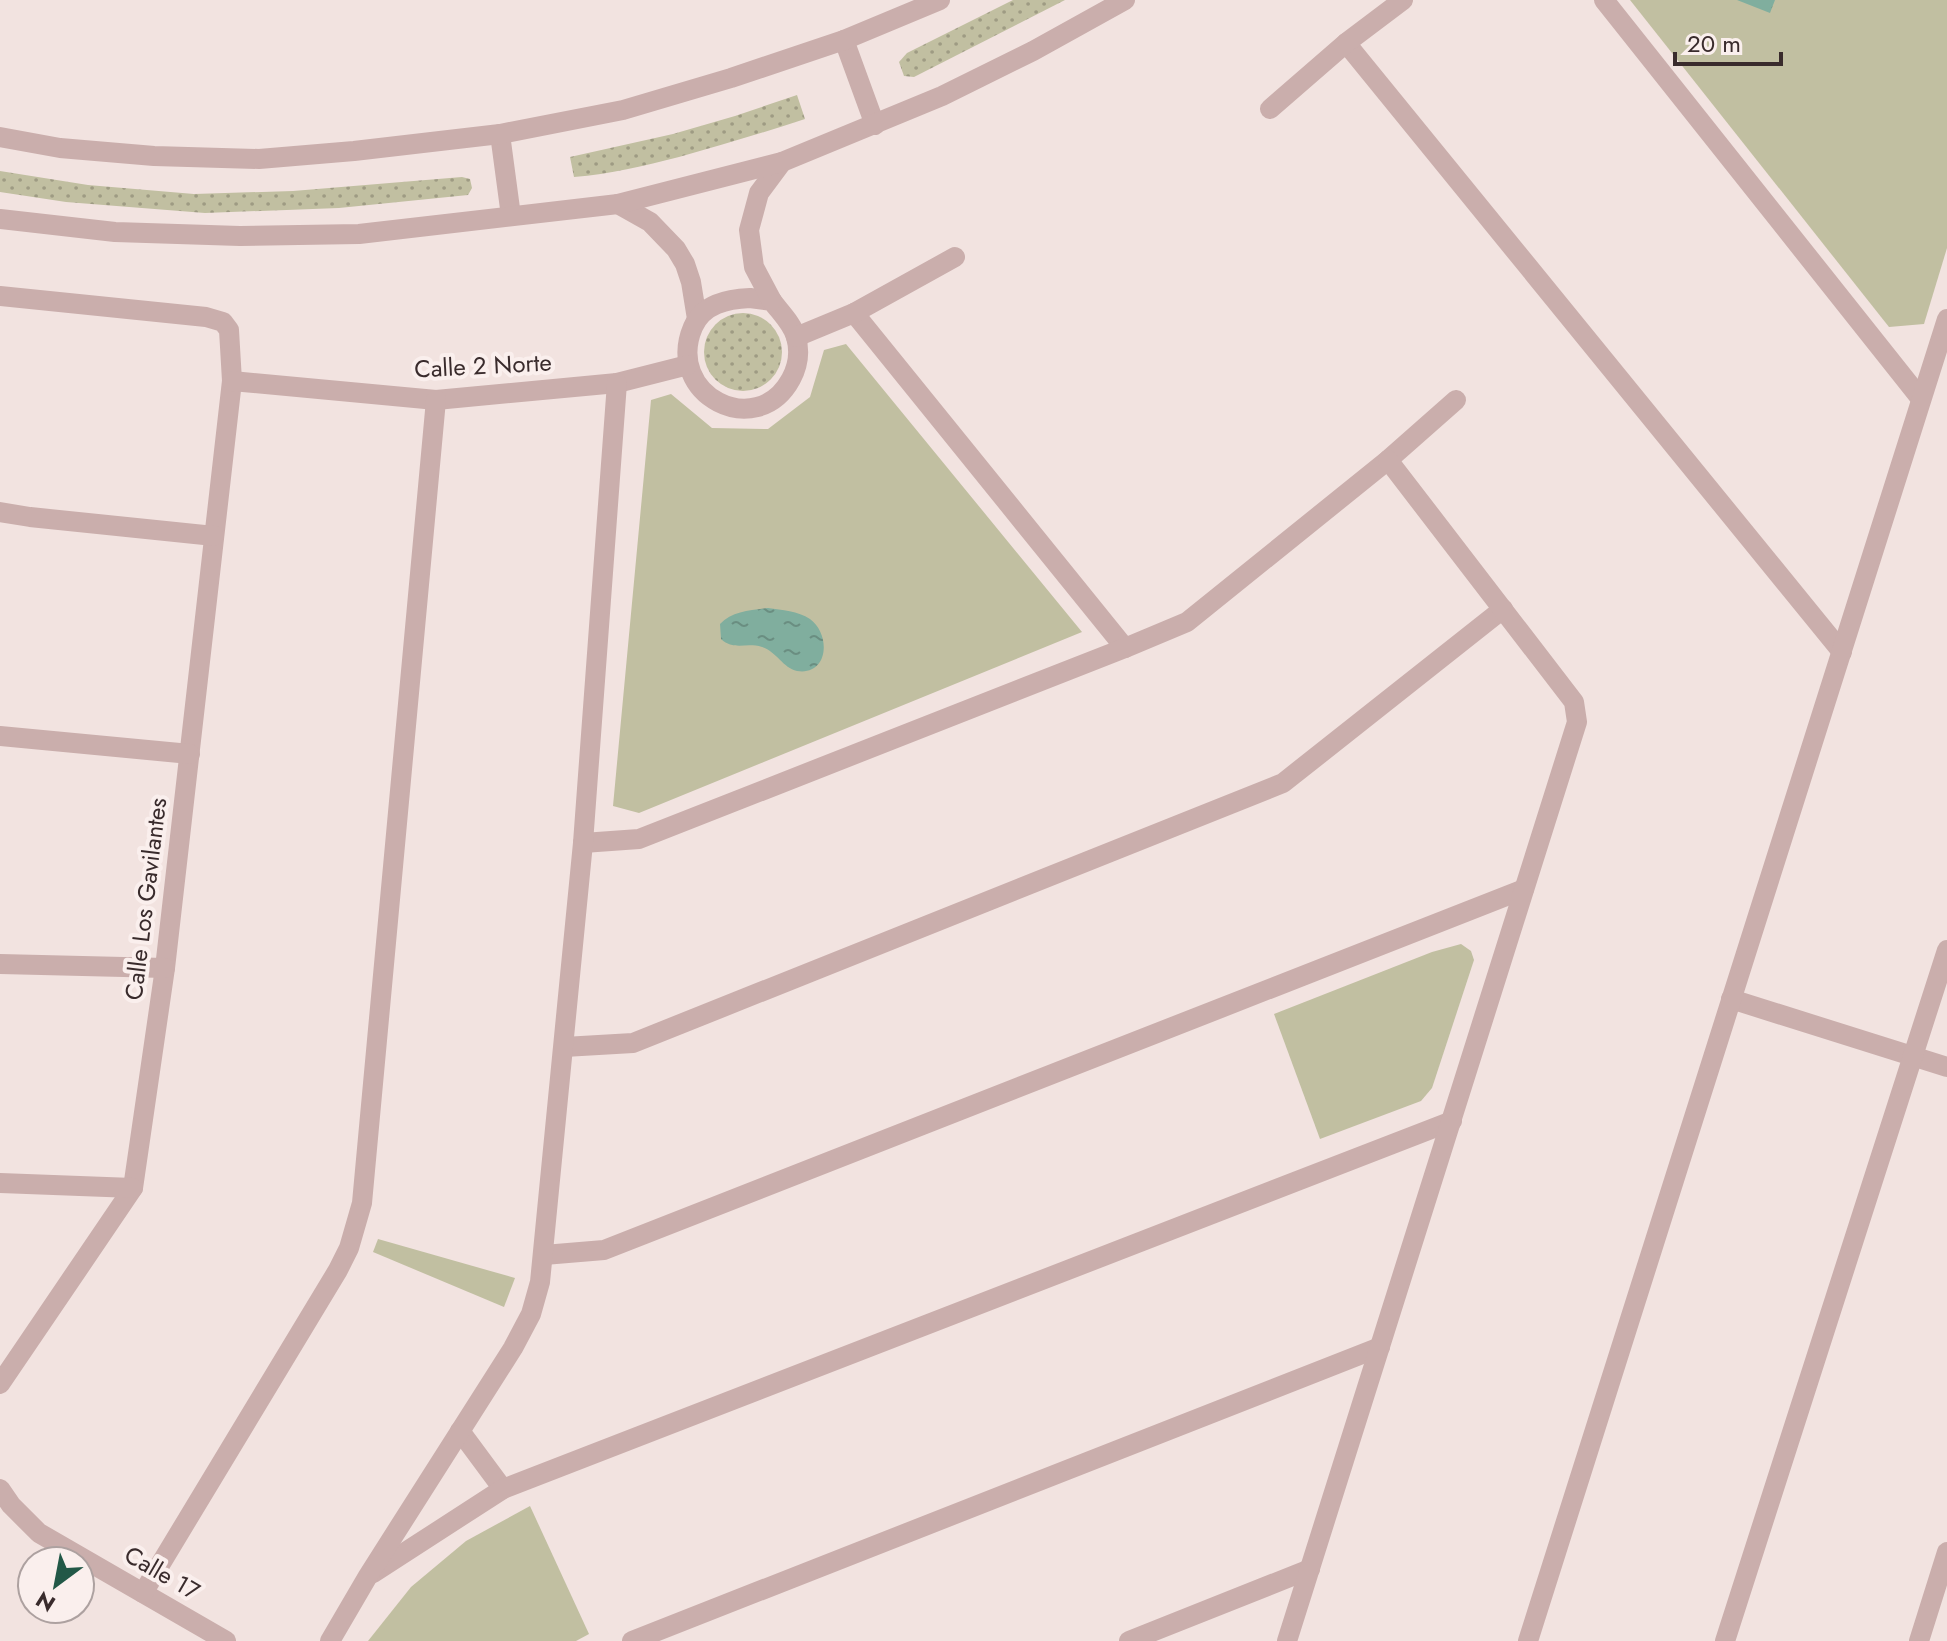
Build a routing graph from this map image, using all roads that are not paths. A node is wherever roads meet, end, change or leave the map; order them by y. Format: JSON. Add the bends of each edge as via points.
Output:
{"nodes":[{"id":1,"x":940,"y":0,"type":"edge"},
{"id":2,"x":1125,"y":0,"type":"edge"},
{"id":3,"x":1403,"y":0,"type":"edge"},
{"id":4,"x":1604,"y":0,"type":"edge"},
{"id":5,"x":844,"y":40,"type":"junction"},
{"id":6,"x":1346,"y":43,"type":"junction"},
{"id":7,"x":1270,"y":109,"type":"dead end"},
{"id":8,"x":875,"y":125,"type":"junction"},
{"id":9,"x":500,"y":134,"type":"junction"},
{"id":10,"x":0,"y":137,"type":"edge"},
{"id":11,"x":782,"y":162,"type":"junction"},
{"id":12,"x":618,"y":204,"type":"junction"},
{"id":13,"x":511,"y":216,"type":"junction"},
{"id":14,"x":0,"y":219,"type":"edge"},
{"id":15,"x":955,"y":257,"type":"dead end"},
{"id":16,"x":0,"y":296,"type":"edge"},
{"id":17,"x":772,"y":301,"type":"junction"},
{"id":18,"x":854,"y":313,"type":"junction"},
{"id":19,"x":697,"y":319,"type":"junction"},
{"id":20,"x":1947,"y":319,"type":"edge"},
{"id":21,"x":796,"y":337,"type":"junction"},
{"id":22,"x":688,"y":365,"type":"junction"},
{"id":23,"x":232,"y":381,"type":"junction"},
{"id":24,"x":617,"y":383,"type":"junction"},
{"id":25,"x":1921,"y":399,"type":"junction"},
{"id":26,"x":436,"y":400,"type":"junction"},
{"id":27,"x":1456,"y":400,"type":"dead end"},
{"id":28,"x":1388,"y":460,"type":"junction"},
{"id":29,"x":0,"y":512,"type":"edge"},
{"id":30,"x":214,"y":536,"type":"junction"},
{"id":31,"x":1503,"y":609,"type":"junction"},
{"id":32,"x":1125,"y":648,"type":"junction"},
{"id":33,"x":1842,"y":652,"type":"junction"},
{"id":34,"x":0,"y":736,"type":"edge"},
{"id":35,"x":190,"y":754,"type":"junction"},
{"id":36,"x":583,"y":843,"type":"junction"},
{"id":37,"x":1524,"y":889,"type":"junction"},
{"id":38,"x":1947,"y":950,"type":"edge"},
{"id":39,"x":0,"y":964,"type":"edge"},
{"id":40,"x":165,"y":968,"type":"junction"},
{"id":41,"x":1731,"y":999,"type":"junction"},
{"id":42,"x":564,"y":1047,"type":"junction"},
{"id":43,"x":1913,"y":1057,"type":"junction"},
{"id":44,"x":1947,"y":1067,"type":"edge"},
{"id":45,"x":1452,"y":1121,"type":"junction"},
{"id":46,"x":0,"y":1183,"type":"edge"},
{"id":47,"x":133,"y":1188,"type":"junction"},
{"id":48,"x":544,"y":1255,"type":"junction"},
{"id":49,"x":1380,"y":1347,"type":"junction"},
{"id":50,"x":0,"y":1384,"type":"edge"},
{"id":51,"x":460,"y":1431,"type":"junction"},
{"id":52,"x":0,"y":1489,"type":"edge"},
{"id":53,"x":503,"y":1489,"type":"junction"},
{"id":54,"x":1947,"y":1552,"type":"edge"},
{"id":55,"x":1310,"y":1569,"type":"junction"},
{"id":56,"x":368,"y":1576,"type":"junction"},
{"id":57,"x":143,"y":1593,"type":"junction"},
{"id":58,"x":226,"y":1641,"type":"edge"},
{"id":59,"x":330,"y":1641,"type":"edge"},
{"id":60,"x":632,"y":1641,"type":"edge"},
{"id":61,"x":1129,"y":1641,"type":"edge"},
{"id":62,"x":1287,"y":1641,"type":"edge"},
{"id":63,"x":1528,"y":1641,"type":"edge"},
{"id":64,"x":1725,"y":1641,"type":"edge"},
{"id":65,"x":1919,"y":1641,"type":"edge"}],
"edges":[{"from":1,"to":5,"type":"street"},
{"from":2,"to":8,"type":"street","via":[[1033,51]]},
{"from":3,"to":6,"type":"street"},
{"from":4,"to":25,"type":"street"},
{"from":5,"to":8,"type":"street"},
{"from":5,"to":9,"type":"street","via":[[623,110]]},
{"from":6,"to":7,"type":"street"},
{"from":6,"to":33,"type":"street"},
{"from":8,"to":11,"type":"street"},
{"from":9,"to":10,"type":"street","via":[[259,159],[154,156]]},
{"from":9,"to":13,"type":"street"},
{"from":11,"to":12,"type":"street"},
{"from":11,"to":17,"type":"street","via":[[759,193],[749,230],[754,267]]},
{"from":12,"to":13,"type":"street"},
{"from":12,"to":19,"type":"street","via":[[650,222],[676,249],[691,282]]},
{"from":13,"to":14,"type":"street","via":[[359,234],[240,236],[115,232]]},
{"from":15,"to":18,"type":"street"},
{"from":16,"to":23,"type":"street","name":"Calle Los Gavilantes","via":[[213,318],[229,330]]},
{"from":17,"to":19,"type":"street","via":[[730,299]]},
{"from":17,"to":21,"type":"street"},
{"from":18,"to":21,"type":"street"},
{"from":18,"to":32,"type":"street"},
{"from":19,"to":22,"type":"street","via":[[687,349]]},
{"from":20,"to":25,"type":"street"},
{"from":21,"to":22,"type":"street","via":[[795,372],[773,400],[757,407],[739,409],[714,400],[694,381]]},
{"from":22,"to":24,"type":"street","name":"Calle 2 Norte"},
{"from":23,"to":26,"type":"street","name":"Calle 2 Norte"},
{"from":23,"to":30,"type":"street","name":"Calle Los Gavilantes"},
{"from":24,"to":26,"type":"street","name":"Calle 2 Norte"},
{"from":24,"to":36,"type":"street"},
{"from":25,"to":33,"type":"street"},
{"from":26,"to":57,"type":"street","via":[[362,1203],[338,1270]]},
{"from":27,"to":28,"type":"street"},
{"from":28,"to":31,"type":"street"},
{"from":28,"to":32,"type":"street","via":[[1187,622]]},
{"from":29,"to":30,"type":"street"},
{"from":30,"to":35,"type":"street","name":"Calle Los Gavilantes"},
{"from":31,"to":37,"type":"street","via":[[1574,702],[1577,722]]},
{"from":31,"to":42,"type":"street","via":[[1283,783],[633,1043]]},
{"from":32,"to":36,"type":"street","via":[[639,839]]},
{"from":33,"to":41,"type":"street"},
{"from":34,"to":35,"type":"street"},
{"from":35,"to":40,"type":"street","name":"Calle Los Gavilantes"},
{"from":36,"to":42,"type":"street"},
{"from":37,"to":45,"type":"street"},
{"from":37,"to":48,"type":"street","via":[[604,1250]]},
{"from":38,"to":43,"type":"street"},
{"from":39,"to":40,"type":"street"},
{"from":40,"to":47,"type":"street","name":"Calle Los Gavilantes"},
{"from":41,"to":43,"type":"street"},
{"from":41,"to":63,"type":"street"},
{"from":42,"to":48,"type":"street"},
{"from":43,"to":44,"type":"street"},
{"from":43,"to":64,"type":"street"},
{"from":45,"to":49,"type":"street"},
{"from":45,"to":53,"type":"street"},
{"from":46,"to":47,"type":"street"},
{"from":47,"to":50,"type":"street","name":"Calle Los Gavilantes"},
{"from":48,"to":51,"type":"street","via":[[531,1314]]},
{"from":49,"to":55,"type":"street"},
{"from":49,"to":60,"type":"street"},
{"from":51,"to":53,"type":"street"},
{"from":51,"to":56,"type":"street"},
{"from":52,"to":57,"type":"street","name":"Calle 17","via":[[39,1533]]},
{"from":53,"to":56,"type":"street"},
{"from":54,"to":65,"type":"street"},
{"from":55,"to":61,"type":"street"},
{"from":55,"to":62,"type":"street"},
{"from":56,"to":59,"type":"street"},
{"from":57,"to":58,"type":"street","name":"Calle 17"}]}
